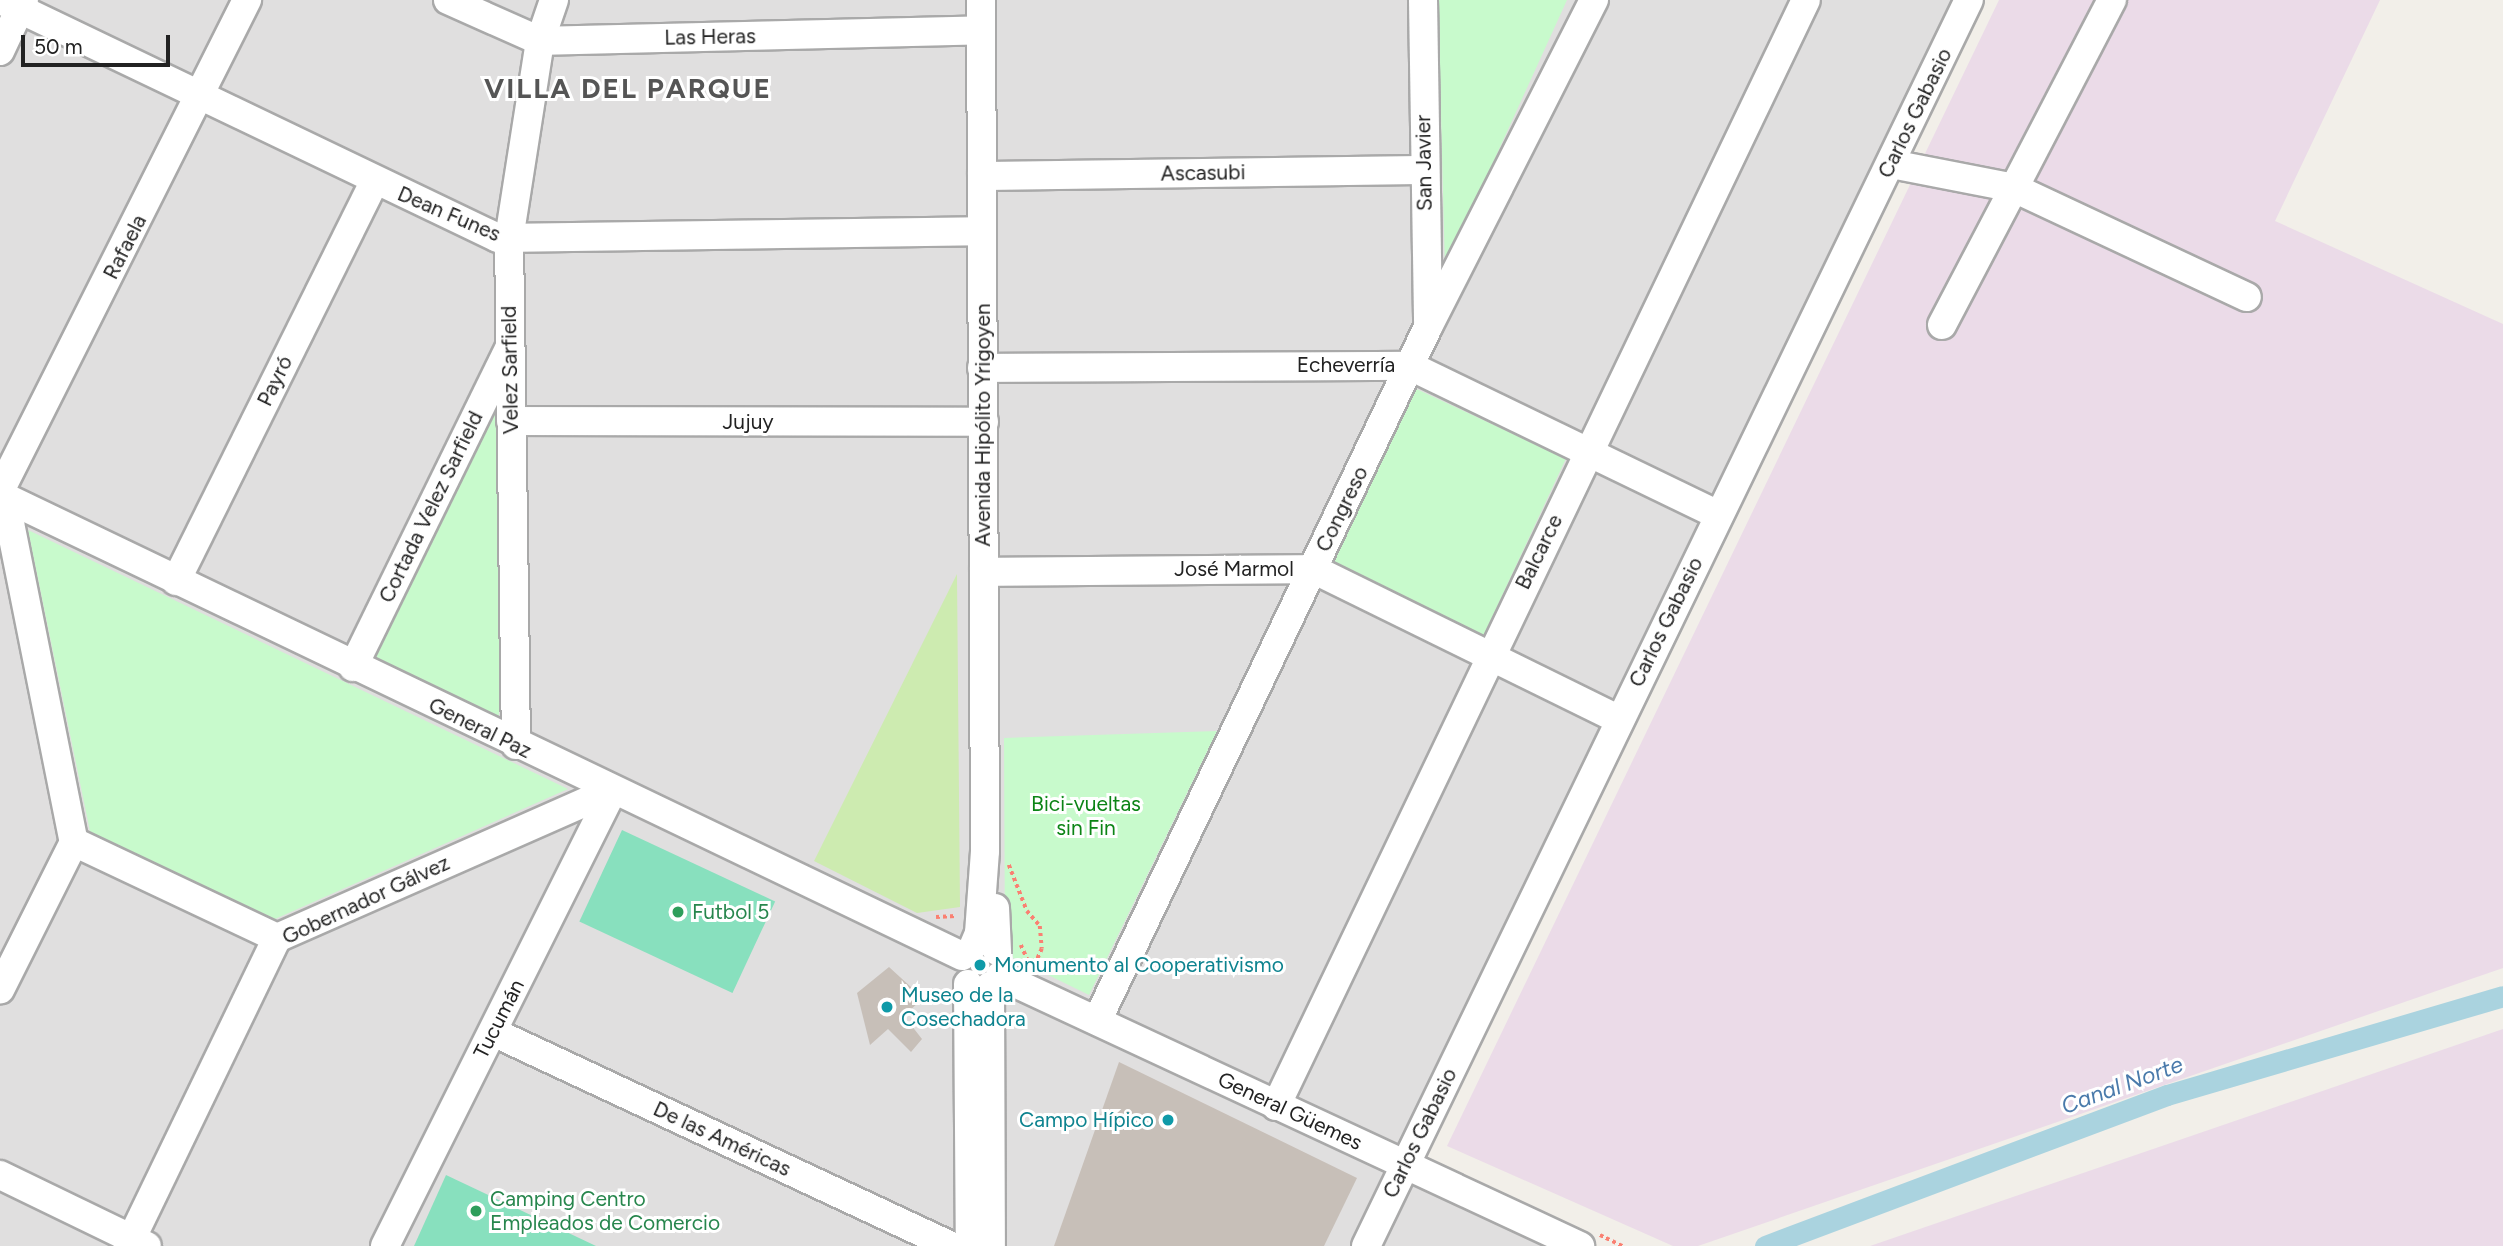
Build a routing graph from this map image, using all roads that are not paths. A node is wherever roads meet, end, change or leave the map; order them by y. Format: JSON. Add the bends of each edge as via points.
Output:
{"nodes":[{"id":1,"x":247,"y":0,"type":"edge"},
{"id":2,"x":448,"y":0,"type":"edge"},
{"id":3,"x":554,"y":0,"type":"edge"},
{"id":4,"x":981,"y":0,"type":"edge"},
{"id":5,"x":1423,"y":0,"type":"edge"},
{"id":6,"x":1594,"y":0,"type":"edge"},
{"id":7,"x":1805,"y":0,"type":"edge"},
{"id":8,"x":1969,"y":0,"type":"edge"},
{"id":9,"x":2112,"y":0,"type":"edge"},
{"id":10,"x":15,"y":3,"type":"edge"},
{"id":11,"x":981,"y":30,"type":"junction"},
{"id":12,"x":540,"y":41,"type":"junction"},
{"id":13,"x":0,"y":51,"type":"edge"},
{"id":14,"x":200,"y":98,"type":"junction"},
{"id":15,"x":1891,"y":164,"type":"junction"},
{"id":16,"x":1424,"y":170,"type":"junction"},
{"id":17,"x":982,"y":176,"type":"junction"},
{"id":18,"x":374,"y":181,"type":"junction"},
{"id":19,"x":2014,"y":188,"type":"junction"},
{"id":20,"x":982,"y":231,"type":"junction"},
{"id":21,"x":509,"y":239,"type":"junction"},
{"id":22,"x":2247,"y":298,"type":"dead end"},
{"id":23,"x":1942,"y":326,"type":"dead end"},
{"id":24,"x":1428,"y":327,"type":"junction"},
{"id":25,"x":509,"y":347,"type":"junction"},
{"id":26,"x":1410,"y":366,"type":"junction"},
{"id":27,"x":982,"y":368,"type":"junction"},
{"id":28,"x":511,"y":421,"type":"junction"},
{"id":29,"x":984,"y":422,"type":"junction"},
{"id":30,"x":1588,"y":450,"type":"junction"},
{"id":31,"x":0,"y":495,"type":"edge"},
{"id":32,"x":1718,"y":514,"type":"junction"},
{"id":33,"x":1313,"y":569,"type":"junction"},
{"id":34,"x":984,"y":572,"type":"junction"},
{"id":35,"x":177,"y":581,"type":"junction"},
{"id":36,"x":1489,"y":654,"type":"junction"},
{"id":37,"x":353,"y":667,"type":"junction"},
{"id":38,"x":1618,"y":719,"type":"junction"},
{"id":39,"x":516,"y":745,"type":"junction"},
{"id":40,"x":613,"y":790,"type":"junction"},
{"id":41,"x":74,"y":842,"type":"junction"},
{"id":42,"x":277,"y":937,"type":"junction"},
{"id":43,"x":982,"y":966,"type":"junction"},
{"id":44,"x":0,"y":990,"type":"edge"},
{"id":45,"x":1097,"y":1021,"type":"junction"},
{"id":46,"x":493,"y":1032,"type":"junction"},
{"id":47,"x":1276,"y":1106,"type":"junction"},
{"id":48,"x":1405,"y":1164,"type":"junction"},
{"id":49,"x":0,"y":1175,"type":"edge"},
{"id":50,"x":136,"y":1243,"type":"edge"},
{"id":51,"x":384,"y":1246,"type":"edge"},
{"id":52,"x":951,"y":1246,"type":"edge"},
{"id":53,"x":970,"y":1246,"type":"edge"},
{"id":54,"x":991,"y":1246,"type":"edge"},
{"id":55,"x":1366,"y":1246,"type":"edge"},
{"id":56,"x":1580,"y":1246,"type":"edge"}],
"edges":[{"from":1,"to":14,"type":"street","name":"Rafaela"},
{"from":2,"to":12,"type":"street","name":"Las Heras"},
{"from":3,"to":12,"type":"street","name":"Velez Sarfield"},
{"from":4,"to":11,"type":"street","name":"Avenida Hipólito Yrigoyen"},
{"from":5,"to":16,"type":"street","name":"San Javier"},
{"from":6,"to":24,"type":"street","name":"Congreso"},
{"from":7,"to":30,"type":"street","name":"Balcarce"},
{"from":8,"to":15,"type":"street","name":"Carlos Gabasio"},
{"from":9,"to":19,"type":"street"},
{"from":10,"to":13,"type":"street"},
{"from":10,"to":14,"type":"street","name":"Dean Funes"},
{"from":11,"to":12,"type":"street","name":"Las Heras"},
{"from":11,"to":17,"type":"street","name":"Avenida Hipólito Yrigoyen"},
{"from":12,"to":21,"type":"street","name":"Velez Sarfield"},
{"from":14,"to":18,"type":"street","name":"Dean Funes"},
{"from":14,"to":31,"type":"street","name":"Rafaela"},
{"from":15,"to":19,"type":"street"},
{"from":15,"to":32,"type":"street","name":"Carlos Gabasio"},
{"from":16,"to":17,"type":"street","name":"Ascasubi"},
{"from":16,"to":24,"type":"street","name":"San Javier"},
{"from":17,"to":20,"type":"street","name":"Avenida Hipólito Yrigoyen"},
{"from":18,"to":21,"type":"street","name":"Dean Funes","via":[[487,234]]},
{"from":18,"to":35,"type":"street","name":"Payró"},
{"from":19,"to":22,"type":"street"},
{"from":19,"to":23,"type":"street"},
{"from":20,"to":21,"type":"street","name":"Dean Funes"},
{"from":20,"to":27,"type":"street","name":"Avenida Hipólito Yrigoyen"},
{"from":21,"to":25,"type":"street","name":"Velez Sarfield"},
{"from":24,"to":26,"type":"street","name":"Congreso"},
{"from":25,"to":28,"type":"street","name":"Velez Sarfield"},
{"from":25,"to":37,"type":"street","name":"Cortada Velez Sarfield"},
{"from":26,"to":27,"type":"street","name":"Echeverría"},
{"from":26,"to":30,"type":"street","name":"Echeverría"},
{"from":26,"to":33,"type":"street","name":"Congreso"},
{"from":27,"to":29,"type":"street","name":"Avenida Hipólito Yrigoyen"},
{"from":28,"to":29,"type":"street","name":"Jujuy"},
{"from":28,"to":39,"type":"street","name":"Velez Sarfield"},
{"from":29,"to":34,"type":"street","name":"Avenida Hipólito Yrigoyen"},
{"from":30,"to":32,"type":"street","name":"Echeverría"},
{"from":30,"to":36,"type":"street","name":"Balcarce"},
{"from":31,"to":35,"type":"street","name":"General Paz"},
{"from":31,"to":41,"type":"street","via":[[10,523]]},
{"from":32,"to":38,"type":"street","name":"Carlos Gabasio"},
{"from":33,"to":34,"type":"street","name":"José Marmol"},
{"from":33,"to":36,"type":"street","name":"José Marmol"},
{"from":33,"to":45,"type":"street","name":"Congreso"},
{"from":34,"to":43,"type":"street","name":"Avenida Hipólito Yrigoyen","via":[[985,851],[995,877]]},
{"from":35,"to":37,"type":"street","name":"General Paz"},
{"from":36,"to":38,"type":"street","name":"José Marmol"},
{"from":36,"to":47,"type":"street","name":"Balcarce"},
{"from":37,"to":39,"type":"street","name":"General Paz"},
{"from":38,"to":48,"type":"street","name":"Carlos Gabasio"},
{"from":39,"to":40,"type":"street","name":"General Paz"},
{"from":40,"to":42,"type":"street","name":"Gobernador Gálvez"},
{"from":40,"to":43,"type":"street","name":"General Paz"},
{"from":40,"to":46,"type":"street","name":"Tucumán"},
{"from":41,"to":42,"type":"street"},
{"from":41,"to":44,"type":"street"},
{"from":42,"to":50,"type":"street","name":"Gobernador Gálvez"},
{"from":43,"to":45,"type":"street","name":"General Güemes"},
{"from":43,"to":53,"type":"street","name":"Avenida Hipólito Yrigoyen"},
{"from":43,"to":54,"type":"street","name":"Avenida Hipólito Yrigoyen"},
{"from":45,"to":47,"type":"street","name":"General Güemes"},
{"from":46,"to":51,"type":"street","name":"Tucumán"},
{"from":46,"to":52,"type":"street","name":"De las Américas"},
{"from":47,"to":48,"type":"street","name":"General Güemes"},
{"from":48,"to":55,"type":"street","name":"Carlos Gabasio"},
{"from":48,"to":56,"type":"street","name":"General Güemes"},
{"from":49,"to":50,"type":"street"}]}
